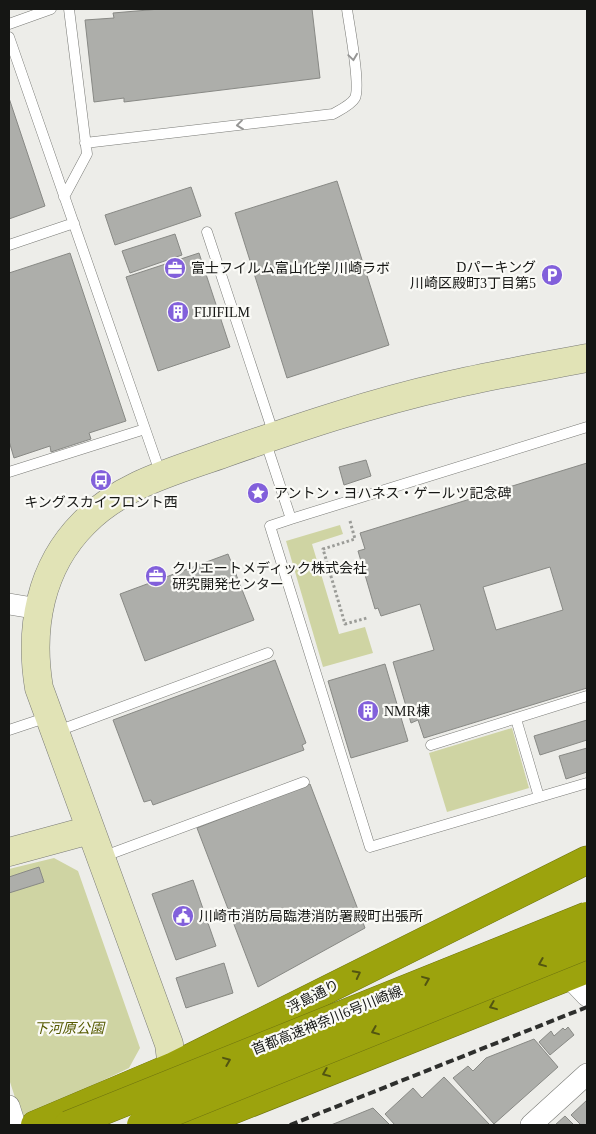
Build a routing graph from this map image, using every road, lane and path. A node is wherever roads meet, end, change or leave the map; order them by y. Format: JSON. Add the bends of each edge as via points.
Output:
{"nodes":[{"id":1,"x":51,"y":9,"type":"edge"},
{"id":2,"x":69,"y":9,"type":"edge"},
{"id":3,"x":347,"y":9,"type":"edge"},
{"id":4,"x":9,"y":24,"type":"edge"},
{"id":5,"x":9,"y":37,"type":"edge"},
{"id":6,"x":85,"y":143,"type":"junction"},
{"id":7,"x":64,"y":197,"type":"junction"},
{"id":8,"x":74,"y":223,"type":"junction"},
{"id":9,"x":207,"y":232,"type":"dead end"},
{"id":10,"x":9,"y":245,"type":"edge"},
{"id":11,"x":587,"y":358,"type":"edge"},
{"id":12,"x":587,"y":427,"type":"edge"},
{"id":13,"x":145,"y":429,"type":"junction"},
{"id":14,"x":270,"y":437,"type":"junction"},
{"id":15,"x":9,"y":472,"type":"edge"},
{"id":16,"x":161,"y":476,"type":"junction"},
{"id":17,"x":291,"y":519,"type":"junction"},
{"id":18,"x":350,"y":522,"type":"dead end"},
{"id":19,"x":9,"y":604,"type":"edge"},
{"id":20,"x":38,"y":609,"type":"junction"},
{"id":21,"x":368,"y":618,"type":"dead end"},
{"id":22,"x":268,"y":653,"type":"dead end"},
{"id":23,"x":587,"y":696,"type":"edge"},
{"id":24,"x":516,"y":719,"type":"junction"},
{"id":25,"x":52,"y":725,"type":"junction"},
{"id":26,"x":9,"y":730,"type":"edge"},
{"id":27,"x":431,"y":745,"type":"dead end"},
{"id":28,"x":304,"y":782,"type":"dead end"},
{"id":29,"x":587,"y":783,"type":"edge"},
{"id":30,"x":539,"y":797,"type":"junction"},
{"id":31,"x":90,"y":830,"type":"junction"},
{"id":32,"x":9,"y":852,"type":"edge"},
{"id":33,"x":101,"y":857,"type":"junction"},
{"id":34,"x":587,"y":860,"type":"edge"},
{"id":35,"x":587,"y":878,"type":"edge"},
{"id":36,"x":478,"y":913,"type":"junction"},
{"id":37,"x":587,"y":916,"type":"edge"},
{"id":38,"x":587,"y":944,"type":"edge"},
{"id":39,"x":578,"y":972,"type":"edge"},
{"id":40,"x":587,"y":996,"type":"edge"},
{"id":41,"x":172,"y":1067,"type":"junction"},
{"id":42,"x":587,"y":1074,"type":"edge"},
{"id":43,"x":9,"y":1106,"type":"edge"},
{"id":44,"x":16,"y":1125,"type":"edge"},
{"id":45,"x":35,"y":1125,"type":"edge"},
{"id":46,"x":68,"y":1125,"type":"edge"},
{"id":47,"x":141,"y":1125,"type":"edge"},
{"id":48,"x":195,"y":1125,"type":"edge"},
{"id":49,"x":530,"y":1125,"type":"edge"}],
"edges":[{"from":1,"to":4,"type":"lane"},
{"from":2,"to":6,"type":"lane"},
{"from":3,"to":6,"type":"lane","one_way":true,"via":[[357,84],[355,97],[333,114]]},
{"from":5,"to":7,"type":"lane"},
{"from":6,"to":7,"type":"lane","via":[[87,154]]},
{"from":7,"to":8,"type":"lane"},
{"from":8,"to":10,"type":"lane"},
{"from":8,"to":13,"type":"lane"},
{"from":9,"to":14,"type":"lane"},
{"from":11,"to":14,"type":"street","via":[[446,386]]},
{"from":12,"to":17,"type":"lane"},
{"from":13,"to":15,"type":"lane"},
{"from":13,"to":16,"type":"lane"},
{"from":14,"to":16,"type":"street"},
{"from":14,"to":17,"type":"lane"},
{"from":16,"to":20,"type":"street","via":[[110,501],[75,533],[57,559]]},
{"from":17,"to":30,"type":"lane","via":[[270,526],[370,847]]},
{"from":18,"to":21,"type":"path","via":[[355,539],[323,549],[345,624]]},
{"from":19,"to":20,"type":"street"},
{"from":20,"to":25,"type":"street","via":[[35,666]]},
{"from":22,"to":25,"type":"lane"},
{"from":23,"to":24,"type":"lane"},
{"from":24,"to":27,"type":"lane"},
{"from":24,"to":30,"type":"lane"},
{"from":25,"to":26,"type":"lane"},
{"from":25,"to":31,"type":"street"},
{"from":28,"to":33,"type":"lane"},
{"from":29,"to":30,"type":"lane"},
{"from":31,"to":32,"type":"street"},
{"from":31,"to":33,"type":"street"},
{"from":33,"to":41,"type":"street","via":[[169,1044]]},
{"from":34,"to":36,"type":"highway","name":"浮島通り"},
{"from":35,"to":36,"type":"highway"},
{"from":41,"to":36,"type":"highway","name":"浮島通り","one_way":true},
{"from":46,"to":37,"type":"highway","name":"首都高速神奈川6号川崎線","one_way":true,"bridge":true},
{"from":38,"to":47,"type":"highway","name":"首都高速神奈川6号川崎線","one_way":true,"bridge":true},
{"from":39,"to":40,"type":"street"},
{"from":39,"to":48,"type":"highway","one_way":true},
{"from":41,"to":45,"type":"highway","name":"浮島通り"},
{"from":41,"to":48,"type":"street"},
{"from":42,"to":49,"type":"street"},
{"from":43,"to":44,"type":"street"}]}
